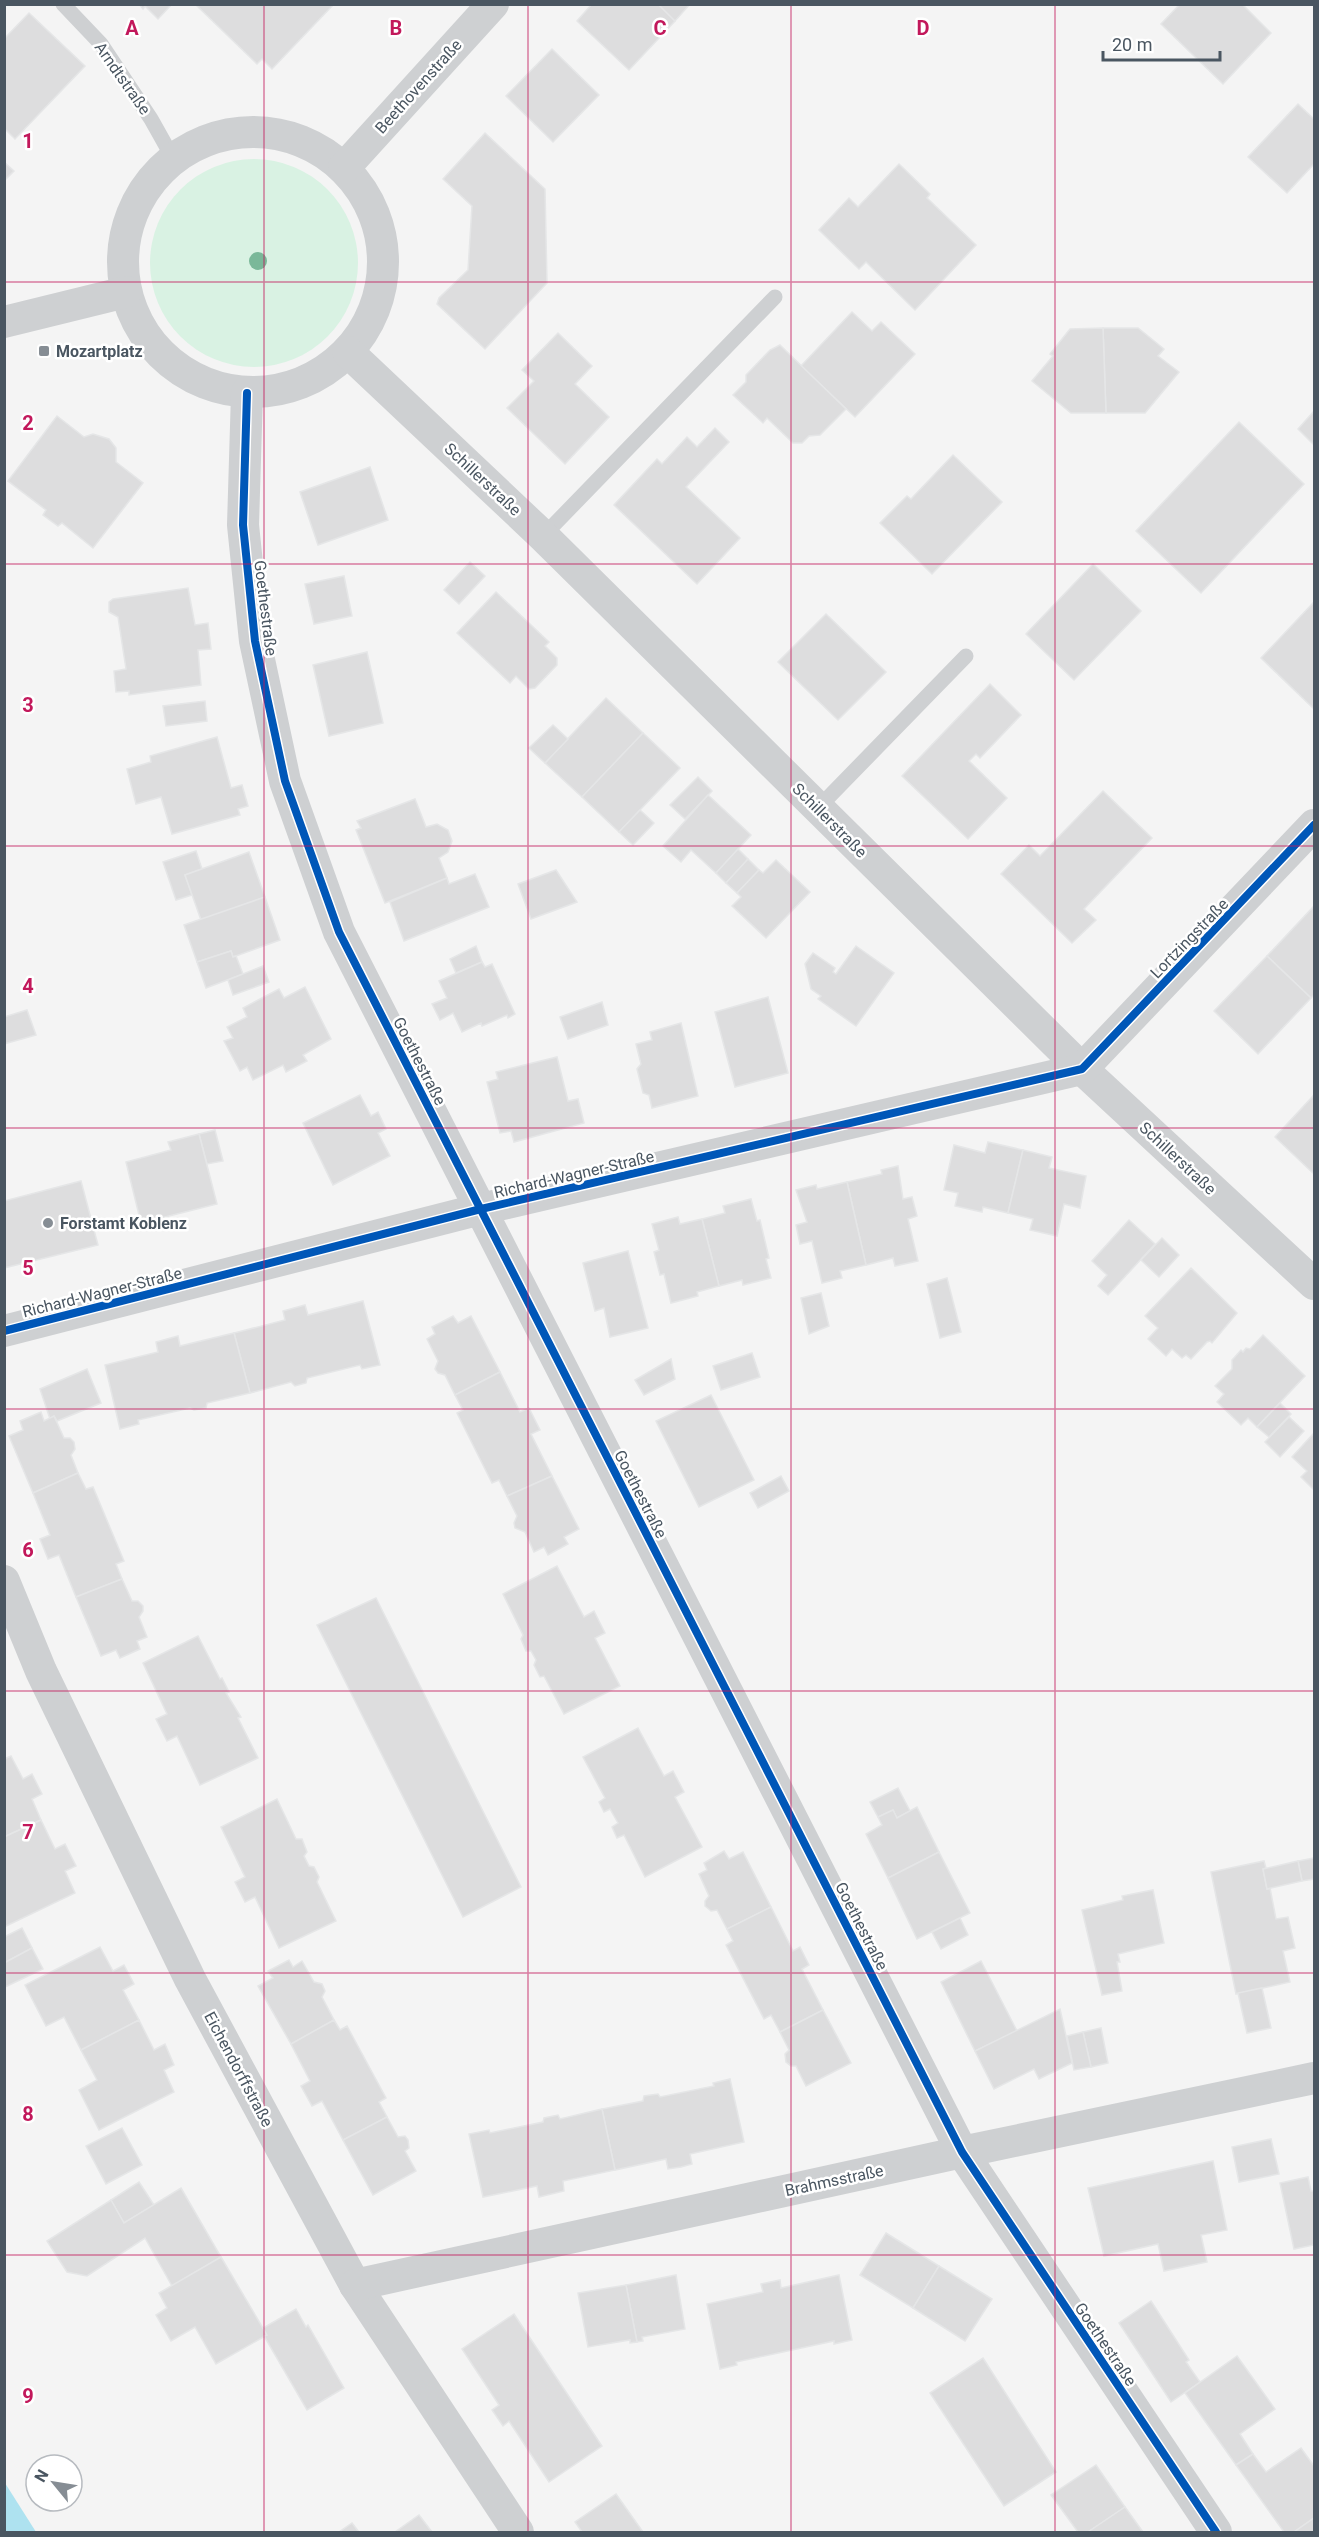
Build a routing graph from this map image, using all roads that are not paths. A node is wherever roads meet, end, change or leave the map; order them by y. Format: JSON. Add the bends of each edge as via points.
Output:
{"nodes":[{"id":1,"x":63,"y":4,"type":"edge"},
{"id":2,"x":493,"y":4,"type":"edge"},
{"id":3,"x":174,"y":160,"type":"junction"},
{"id":4,"x":344,"y":168,"type":"junction"},
{"id":5,"x":126,"y":292,"type":"junction"},
{"id":6,"x":776,"y":297,"type":"dead end"},
{"id":7,"x":4,"y":322,"type":"edge"},
{"id":8,"x":348,"y":352,"type":"junction"},
{"id":9,"x":247,"y":393,"type":"junction"},
{"id":10,"x":543,"y":536,"type":"junction"},
{"id":11,"x":966,"y":656,"type":"dead end"},
{"id":12,"x":818,"y":808,"type":"junction"},
{"id":13,"x":1314,"y":825,"type":"edge"},
{"id":14,"x":1082,"y":1069,"type":"junction"},
{"id":15,"x":481,"y":1209,"type":"junction"},
{"id":16,"x":1314,"y":1284,"type":"edge"},
{"id":17,"x":4,"y":1331,"type":"edge"},
{"id":18,"x":4,"y":1581,"type":"edge"},
{"id":19,"x":1314,"y":2078,"type":"edge"},
{"id":20,"x":962,"y":2152,"type":"junction"},
{"id":21,"x":355,"y":2285,"type":"junction"},
{"id":22,"x":518,"y":2532,"type":"edge"},
{"id":23,"x":1216,"y":2532,"type":"edge"}],
"edges":[{"from":1,"to":3,"type":"lane","name":"Arndtstraße","via":[[101,44]]},
{"from":2,"to":4,"type":"street","name":"Beethovenstraße"},
{"from":3,"to":4,"type":"street","via":[[196,145],[221,136],[261,132],[312,145]]},
{"from":3,"to":5,"type":"street","via":[[154,178],[133,213],[123,252]]},
{"from":4,"to":8,"type":"street","via":[[359,185],[375,215],[384,270],[373,314]]},
{"from":5,"to":7,"type":"street"},
{"from":5,"to":9,"type":"street","via":[[147,339],[175,367],[208,385]]},
{"from":6,"to":10,"type":"lane"},
{"from":8,"to":9,"type":"street","via":[[329,369],[302,383],[271,392]]},
{"from":8,"to":10,"type":"street","name":"Schillerstraße"},
{"from":9,"to":15,"type":"street","name":"Goethestraße","via":[[243,525],[255,641],[285,781],[339,932]]},
{"from":10,"to":12,"type":"street","name":"Schillerstraße"},
{"from":11,"to":12,"type":"lane"},
{"from":12,"to":14,"type":"street","name":"Schillerstraße"},
{"from":13,"to":14,"type":"street","name":"Lortzingstraße"},
{"from":14,"to":15,"type":"street","name":"Richard-Wagner-Straße"},
{"from":14,"to":16,"type":"street","name":"Schillerstraße"},
{"from":15,"to":17,"type":"street","name":"Richard-Wagner-Straße"},
{"from":15,"to":20,"type":"street","name":"Goethestraße"},
{"from":18,"to":21,"type":"street","name":"Eichendorffstraße","via":[[41,1671],[190,1978]]},
{"from":19,"to":20,"type":"street","name":"Brahmsstraße"},
{"from":20,"to":21,"type":"street","name":"Brahmsstraße"},
{"from":20,"to":23,"type":"street","name":"Goethestraße"},
{"from":21,"to":22,"type":"street","name":"Eichendorffstraße"}]}
